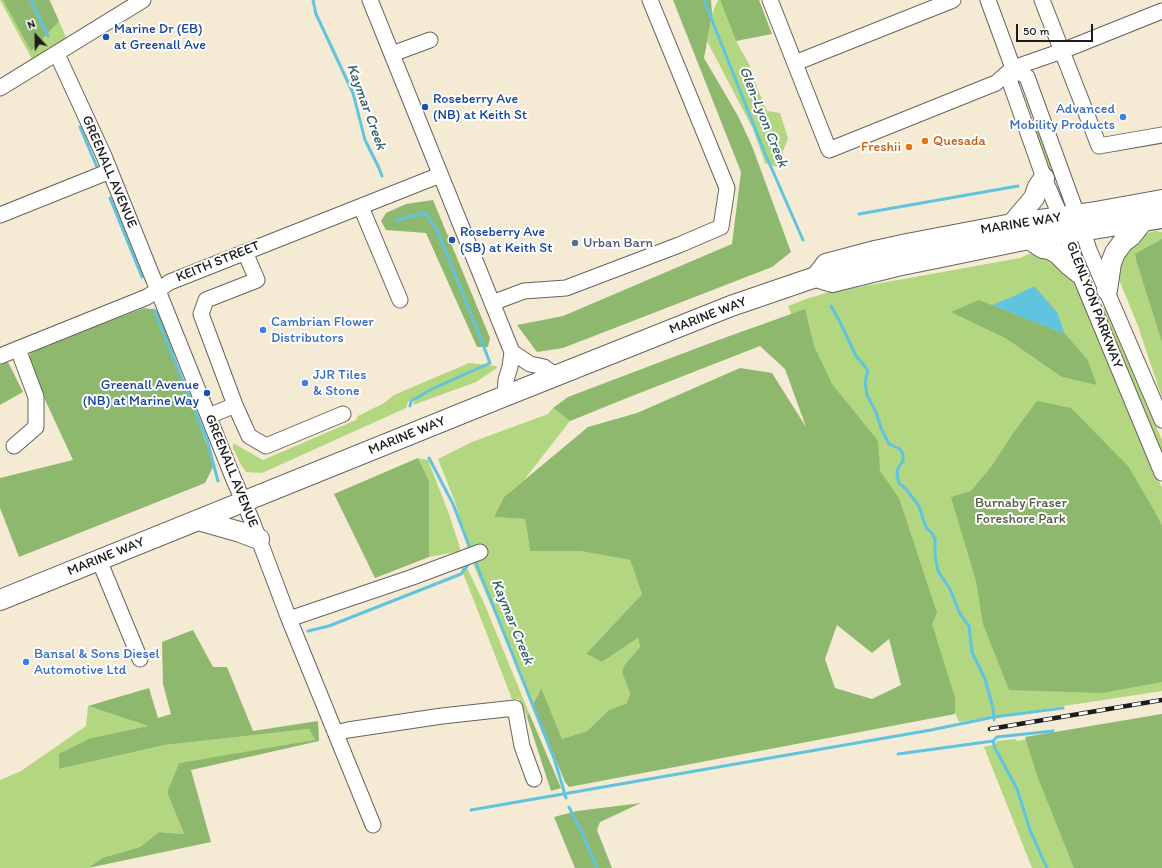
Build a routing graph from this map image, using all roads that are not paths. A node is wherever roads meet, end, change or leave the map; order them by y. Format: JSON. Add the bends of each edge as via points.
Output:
{"nodes":[{"id":1,"x":143,"y":0,"type":"edge"},
{"id":2,"x":370,"y":0,"type":"edge"},
{"id":3,"x":650,"y":0,"type":"edge"},
{"id":4,"x":770,"y":0,"type":"edge"},
{"id":5,"x":953,"y":0,"type":"edge"},
{"id":6,"x":988,"y":0,"type":"edge"},
{"id":7,"x":1042,"y":0,"type":"edge"},
{"id":8,"x":1160,"y":0,"type":"edge"},
{"id":9,"x":1162,"y":5,"type":"edge"},
{"id":10,"x":1162,"y":11,"type":"edge"},
{"id":11,"x":430,"y":40,"type":"dead end"},
{"id":12,"x":1062,"y":51,"type":"junction"},
{"id":13,"x":56,"y":54,"type":"junction"},
{"id":14,"x":392,"y":54,"type":"junction"},
{"id":15,"x":795,"y":63,"type":"junction"},
{"id":16,"x":1013,"y":68,"type":"junction"},
{"id":17,"x":0,"y":88,"type":"edge"},
{"id":18,"x":1162,"y":135,"type":"edge"},
{"id":19,"x":110,"y":171,"type":"junction"},
{"id":20,"x":440,"y":175,"type":"junction"},
{"id":21,"x":1044,"y":178,"type":"junction"},
{"id":22,"x":1162,"y":200,"type":"edge"},
{"id":23,"x":361,"y":207,"type":"junction"},
{"id":24,"x":0,"y":216,"type":"edge"},
{"id":25,"x":1153,"y":220,"type":"edge"},
{"id":26,"x":1012,"y":224,"type":"junction"},
{"id":27,"x":1072,"y":224,"type":"junction"},
{"id":28,"x":1029,"y":239,"type":"junction"},
{"id":29,"x":245,"y":252,"type":"junction"},
{"id":30,"x":1079,"y":273,"type":"junction"},
{"id":31,"x":816,"y":277,"type":"junction"},
{"id":32,"x":157,"y":290,"type":"junction"},
{"id":33,"x":1107,"y":290,"type":"junction"},
{"id":34,"x":400,"y":300,"type":"dead end"},
{"id":35,"x":492,"y":303,"type":"junction"},
{"id":36,"x":512,"y":352,"type":"junction"},
{"id":37,"x":20,"y":354,"type":"junction"},
{"id":38,"x":0,"y":356,"type":"edge"},
{"id":39,"x":556,"y":376,"type":"junction"},
{"id":40,"x":505,"y":396,"type":"junction"},
{"id":41,"x":235,"y":405,"type":"junction"},
{"id":42,"x":343,"y":414,"type":"dead end"},
{"id":43,"x":209,"y":416,"type":"junction"},
{"id":44,"x":1162,"y":420,"type":"edge"},
{"id":45,"x":14,"y":446,"type":"dead end"},
{"id":46,"x":1162,"y":473,"type":"edge"},
{"id":47,"x":245,"y":506,"type":"junction"},
{"id":48,"x":198,"y":520,"type":"junction"},
{"id":49,"x":259,"y":539,"type":"junction"},
{"id":50,"x":473,"y":555,"type":"dead end"},
{"id":51,"x":99,"y":560,"type":"junction"},
{"id":52,"x":0,"y":600,"type":"edge"},
{"id":53,"x":289,"y":619,"type":"junction"},
{"id":54,"x":140,"y":659,"type":"dead end"},
{"id":55,"x":336,"y":733,"type":"junction"},
{"id":56,"x":534,"y":779,"type":"dead end"},
{"id":57,"x":373,"y":825,"type":"dead end"}],
"edges":[{"from":1,"to":13,"type":"street"},
{"from":2,"to":14,"type":"street"},
{"from":3,"to":35,"type":"street","via":[[727,188],[721,227],[566,288],[524,291]]},
{"from":4,"to":15,"type":"street"},
{"from":5,"to":15,"type":"street"},
{"from":6,"to":16,"type":"street","name":"GLENLYON PARKWAY"},
{"from":7,"to":12,"type":"street"},
{"from":8,"to":9,"type":"street"},
{"from":10,"to":12,"type":"street"},
{"from":11,"to":14,"type":"street"},
{"from":12,"to":16,"type":"street"},
{"from":12,"to":18,"type":"street","via":[[1099,146]]},
{"from":13,"to":17,"type":"street"},
{"from":13,"to":19,"type":"street","name":"GREENALL AVENUE"},
{"from":14,"to":20,"type":"street"},
{"from":15,"to":16,"type":"street","via":[[829,150],[996,83]]},
{"from":16,"to":21,"type":"street","name":"GLENLYON PARKWAY","via":[[1010,82]]},
{"from":16,"to":27,"type":"street","name":"GLENLYON PARKWAY","via":[[1027,77]]},
{"from":19,"to":24,"type":"street"},
{"from":19,"to":32,"type":"street","name":"GREENALL AVENUE"},
{"from":20,"to":23,"type":"street","name":"KEITH STREET"},
{"from":20,"to":35,"type":"street"},
{"from":21,"to":26,"type":"main road","via":[[1034,198]]},
{"from":21,"to":27,"type":"street","name":"GLENLYON PARKWAY"},
{"from":22,"to":27,"type":"main road","name":"MARINE WAY"},
{"from":23,"to":29,"type":"street","name":"KEITH STREET"},
{"from":23,"to":34,"type":"street"},
{"from":25,"to":27,"type":"main road","name":"MARINE WAY"},
{"from":25,"to":33,"type":"main road","via":[[1122,242],[1111,263]]},
{"from":26,"to":27,"type":"main road","name":"MARINE WAY"},
{"from":26,"to":31,"type":"main road","name":"MARINE WAY","via":[[907,244],[826,264]]},
{"from":27,"to":28,"type":"main road","name":"MARINE WAY"},
{"from":27,"to":30,"type":"street","name":"GLENLYON PARKWAY"},
{"from":27,"to":33,"type":"street","name":"GLENLYON PARKWAY","via":[[1089,250]]},
{"from":28,"to":30,"type":"main road","via":[[1058,254]]},
{"from":28,"to":31,"type":"main road","name":"MARINE WAY","via":[[832,282]]},
{"from":29,"to":32,"type":"street","name":"KEITH STREET","via":[[170,282]]},
{"from":29,"to":41,"type":"street","via":[[257,280],[206,300],[201,314]]},
{"from":30,"to":46,"type":"street","name":"GLENLYON PARKWAY"},
{"from":31,"to":39,"type":"main road","name":"MARINE WAY","via":[[731,306]]},
{"from":32,"to":37,"type":"street","name":"KEITH STREET","via":[[147,297]]},
{"from":32,"to":43,"type":"street","name":"GREENALL AVENUE"},
{"from":33,"to":44,"type":"street","name":"GLENLYON PARKWAY"},
{"from":35,"to":36,"type":"street"},
{"from":36,"to":39,"type":"street","via":[[530,364],[544,367]]},
{"from":36,"to":40,"type":"street"},
{"from":37,"to":38,"type":"street","name":"KEITH STREET"},
{"from":37,"to":45,"type":"street","via":[[36,397],[36,427]]},
{"from":39,"to":40,"type":"main road","name":"MARINE WAY"},
{"from":40,"to":47,"type":"main road","name":"MARINE WAY"},
{"from":41,"to":42,"type":"street","via":[[249,436],[266,446]]},
{"from":41,"to":43,"type":"street"},
{"from":43,"to":47,"type":"street","name":"GREENALL AVENUE"},
{"from":47,"to":48,"type":"main road","name":"MARINE WAY"},
{"from":47,"to":49,"type":"street","name":"GREENALL AVENUE"},
{"from":48,"to":49,"type":"main road"},
{"from":48,"to":51,"type":"main road","name":"MARINE WAY"},
{"from":49,"to":53,"type":"street","name":"GREENALL AVENUE"},
{"from":50,"to":53,"type":"street"},
{"from":51,"to":52,"type":"main road","name":"MARINE WAY"},
{"from":51,"to":54,"type":"street"},
{"from":53,"to":55,"type":"street","name":"GREENALL AVENUE"},
{"from":55,"to":56,"type":"street","via":[[442,716],[515,708],[522,746]]},
{"from":55,"to":57,"type":"street","name":"GREENALL AVENUE"}]}
